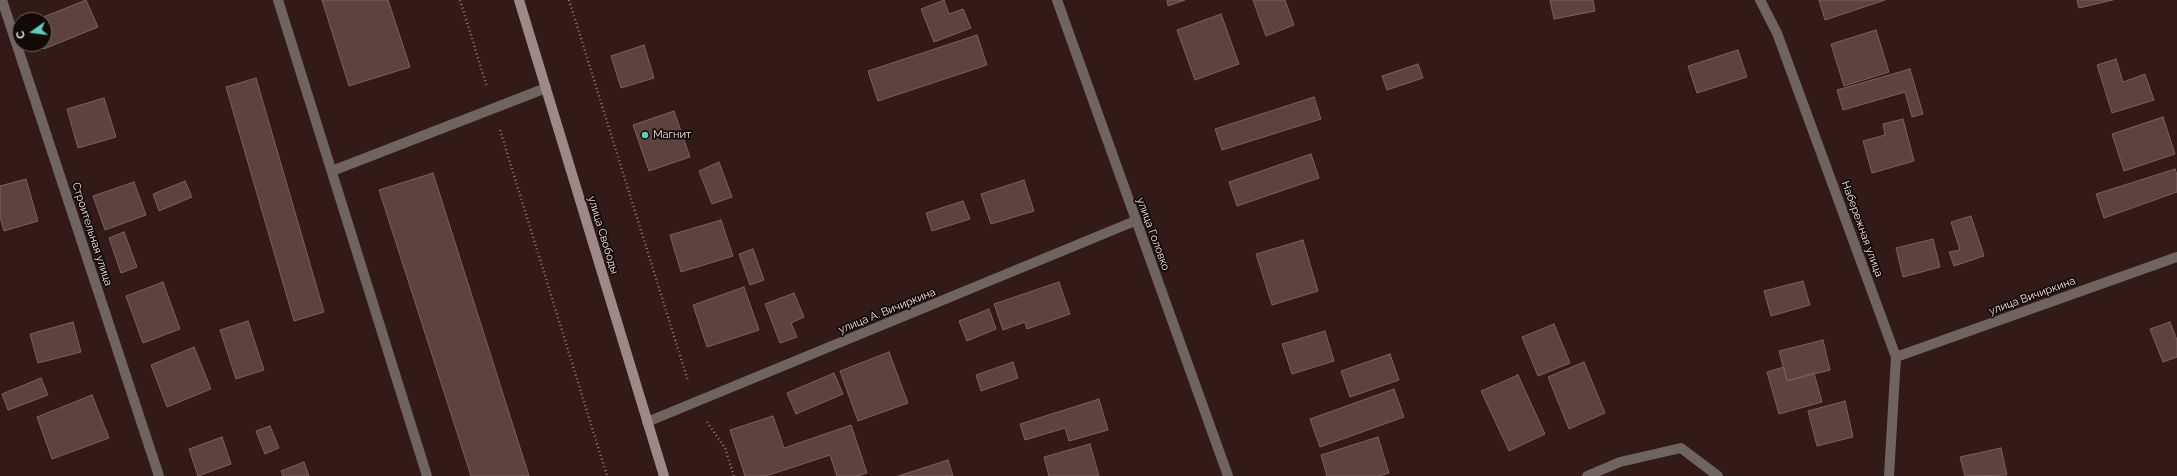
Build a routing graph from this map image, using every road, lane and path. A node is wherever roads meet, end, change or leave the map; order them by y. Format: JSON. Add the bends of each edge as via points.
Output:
{"nodes":[{"id":1,"x":2,"y":0,"type":"edge"},
{"id":2,"x":278,"y":0,"type":"edge"},
{"id":3,"x":460,"y":0,"type":"edge"},
{"id":4,"x":519,"y":0,"type":"edge"},
{"id":5,"x":569,"y":0,"type":"edge"},
{"id":6,"x":1057,"y":0,"type":"edge"},
{"id":7,"x":1760,"y":0,"type":"edge"},
{"id":8,"x":546,"y":88,"type":"junction"},
{"id":9,"x":494,"y":108,"type":"junction"},
{"id":10,"x":332,"y":171,"type":"junction"},
{"id":11,"x":1135,"y":221,"type":"junction"},
{"id":12,"x":2177,"y":257,"type":"edge"},
{"id":13,"x":1896,"y":357,"type":"junction"},
{"id":14,"x":695,"y":403,"type":"junction"},
{"id":15,"x":647,"y":422,"type":"junction"},
{"id":16,"x":159,"y":476,"type":"edge"},
{"id":17,"x":427,"y":476,"type":"edge"},
{"id":18,"x":607,"y":476,"type":"edge"},
{"id":19,"x":664,"y":476,"type":"edge"},
{"id":20,"x":734,"y":476,"type":"edge"},
{"id":21,"x":1228,"y":476,"type":"edge"},
{"id":22,"x":1587,"y":476,"type":"edge"},
{"id":23,"x":1718,"y":476,"type":"edge"},
{"id":24,"x":1889,"y":476,"type":"edge"}],
"edges":[{"from":1,"to":16,"type":"street","name":"Строительная улица"},
{"from":2,"to":10,"type":"street"},
{"from":3,"to":9,"type":"path"},
{"from":4,"to":8,"type":"main road","name":"улица Свободы"},
{"from":5,"to":14,"type":"path"},
{"from":6,"to":11,"type":"street","name":"улица Головко"},
{"from":7,"to":13,"type":"street","name":"Набережная улица","via":[[1777,33]]},
{"from":8,"to":9,"type":"street"},
{"from":8,"to":15,"type":"main road","name":"улица Свободы"},
{"from":9,"to":10,"type":"street"},
{"from":9,"to":18,"type":"path"},
{"from":10,"to":17,"type":"street"},
{"from":11,"to":14,"type":"street","name":"улица А. Вичиркина"},
{"from":11,"to":21,"type":"street","name":"улица Головко"},
{"from":12,"to":13,"type":"street","name":"улица Вичиркина"},
{"from":13,"to":24,"type":"street","name":"Набережная улица"},
{"from":14,"to":15,"type":"street","name":"улица А. Вичиркина"},
{"from":14,"to":20,"type":"path","via":[[725,448]]},
{"from":15,"to":19,"type":"main road","name":"улица Свободы"},
{"from":22,"to":23,"type":"street","via":[[1620,462],[1681,448]]}]}
